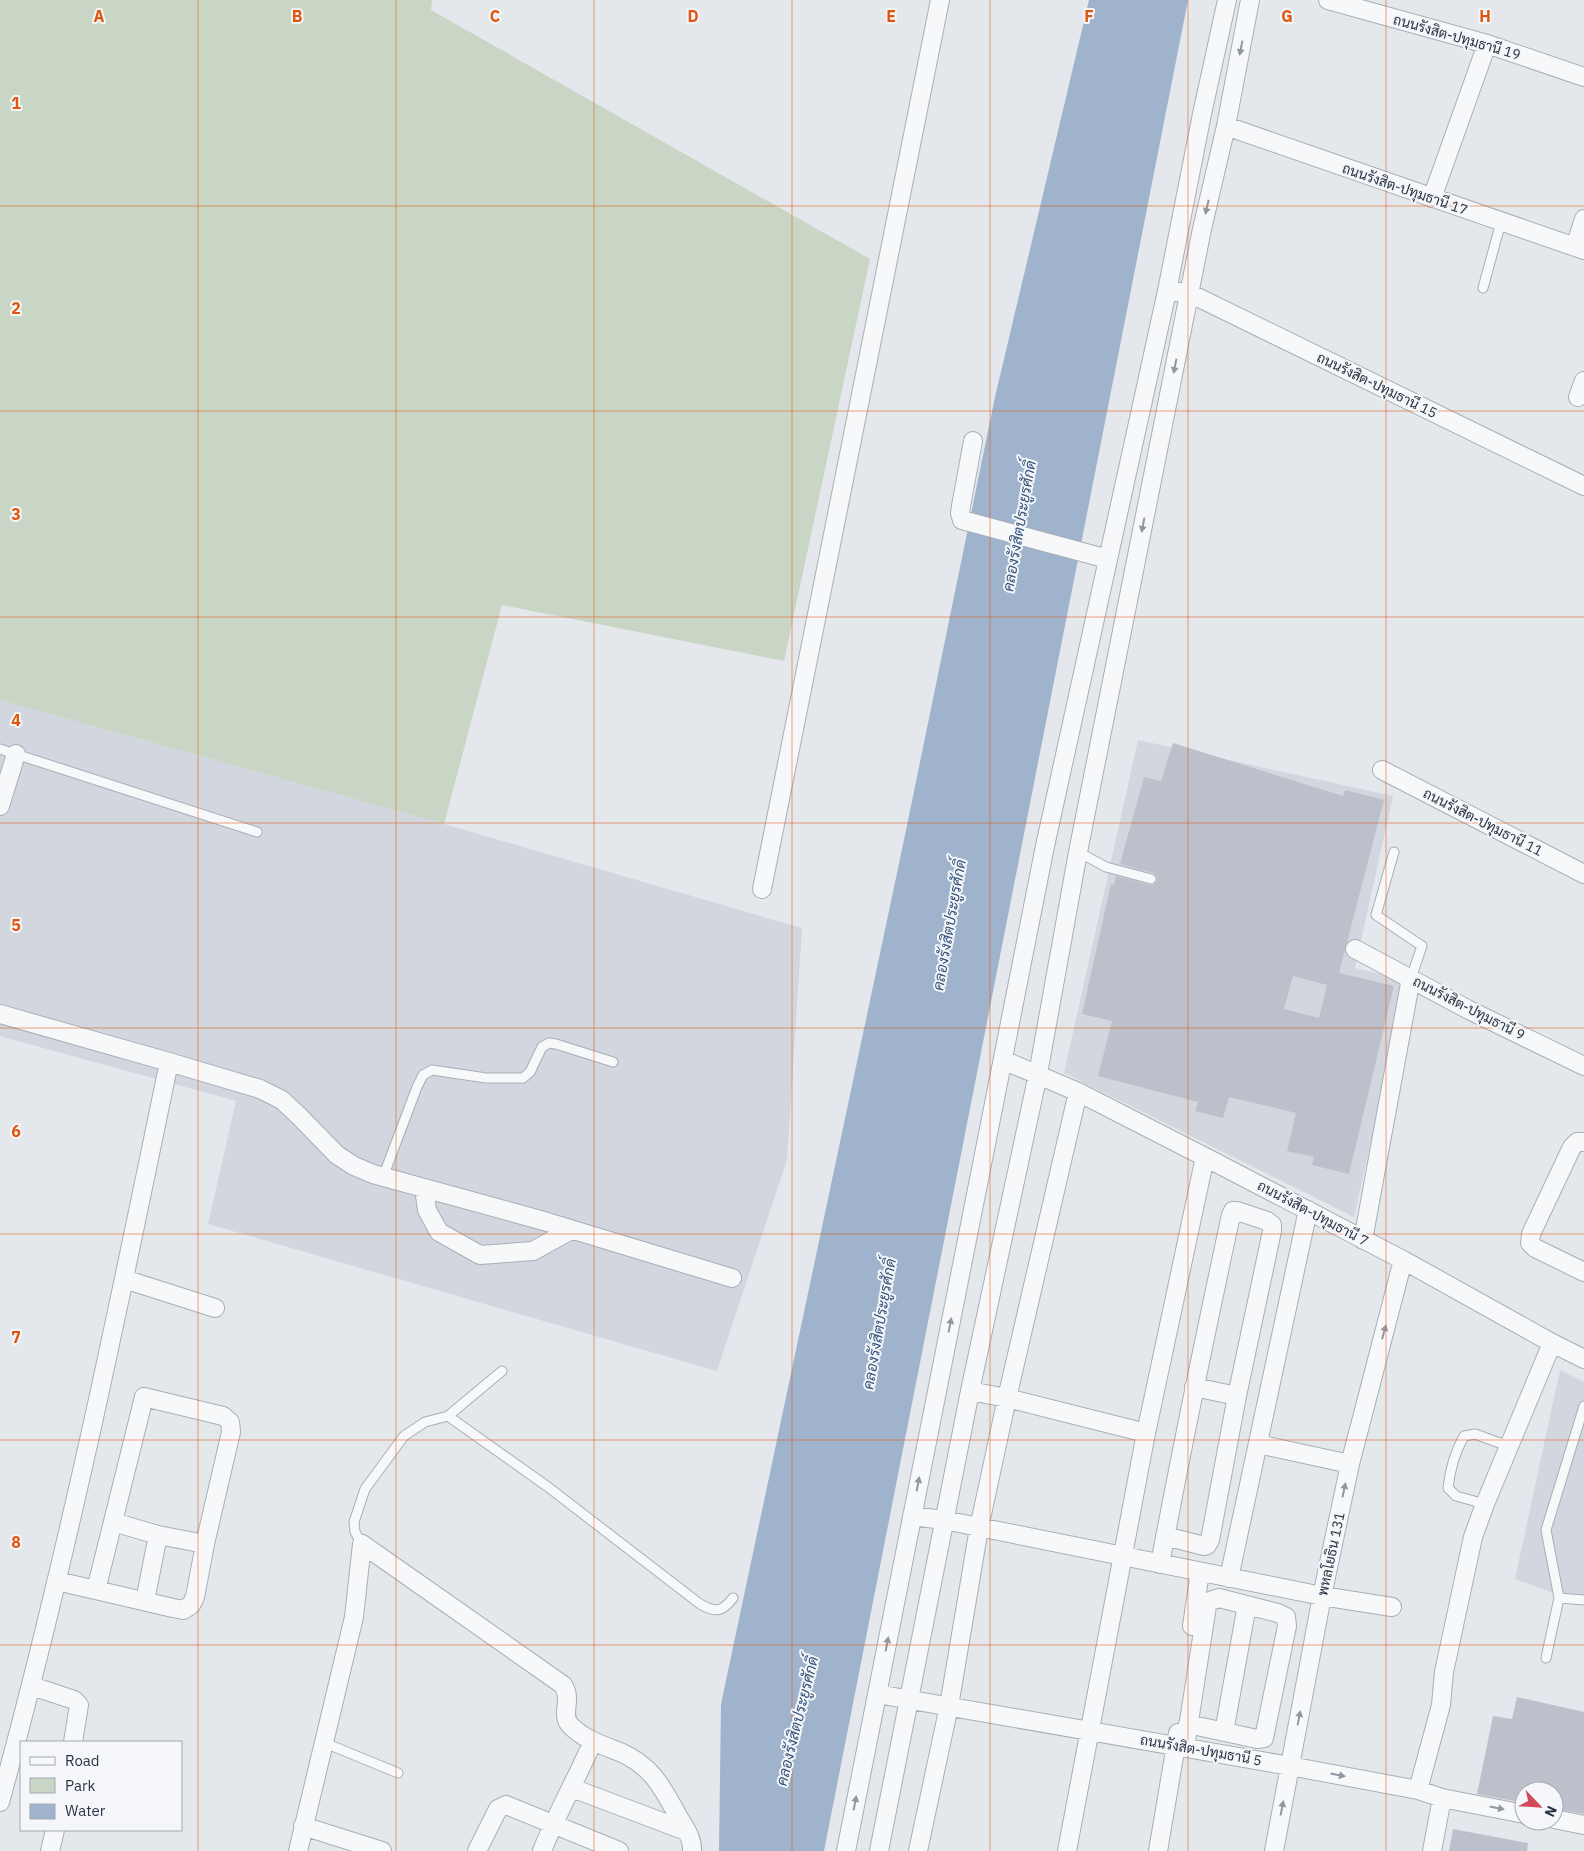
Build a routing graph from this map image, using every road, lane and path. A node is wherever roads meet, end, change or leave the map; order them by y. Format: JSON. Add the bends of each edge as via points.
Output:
{"nodes":[{"id":1,"x":940,"y":0,"type":"edge"},
{"id":2,"x":1227,"y":0,"type":"edge"},
{"id":3,"x":1250,"y":0,"type":"edge"},
{"id":4,"x":1328,"y":0,"type":"edge"},
{"id":5,"x":1488,"y":44,"type":"junction"},
{"id":6,"x":1584,"y":77,"type":"edge"},
{"id":7,"x":1226,"y":126,"type":"junction"},
{"id":8,"x":1432,"y":198,"type":"junction"},
{"id":9,"x":1584,"y":220,"type":"edge"},
{"id":10,"x":1501,"y":222,"type":"junction"},
{"id":11,"x":1579,"y":249,"type":"edge"},
{"id":12,"x":1483,"y":288,"type":"dead end"},
{"id":13,"x":1167,"y":291,"type":"junction"},
{"id":14,"x":1189,"y":292,"type":"junction"},
{"id":15,"x":973,"y":442,"type":"dead end"},
{"id":16,"x":1584,"y":486,"type":"edge"},
{"id":17,"x":1108,"y":559,"type":"junction"},
{"id":18,"x":8,"y":751,"type":"edge"},
{"id":19,"x":1382,"y":770,"type":"dead end"},
{"id":20,"x":0,"y":806,"type":"edge"},
{"id":21,"x":258,"y":832,"type":"dead end"},
{"id":22,"x":1078,"y":852,"type":"junction"},
{"id":23,"x":1394,"y":852,"type":"dead end"},
{"id":24,"x":1584,"y":874,"type":"edge"},
{"id":25,"x":1151,"y":879,"type":"dead end"},
{"id":26,"x":762,"y":889,"type":"dead end"},
{"id":27,"x":1355,"y":949,"type":"dead end"},
{"id":28,"x":1411,"y":978,"type":"junction"},
{"id":29,"x":0,"y":1014,"type":"edge"},
{"id":30,"x":1002,"y":1060,"type":"junction"},
{"id":31,"x":169,"y":1062,"type":"junction"},
{"id":32,"x":613,"y":1062,"type":"dead end"},
{"id":33,"x":1584,"y":1066,"type":"edge"},
{"id":34,"x":1038,"y":1074,"type":"junction"},
{"id":35,"x":1078,"y":1092,"type":"junction"},
{"id":36,"x":1584,"y":1142,"type":"edge"},
{"id":37,"x":1205,"y":1157,"type":"junction"},
{"id":38,"x":383,"y":1178,"type":"junction"},
{"id":39,"x":424,"y":1188,"type":"junction"},
{"id":40,"x":1308,"y":1210,"type":"junction"},
{"id":41,"x":571,"y":1230,"type":"junction"},
{"id":42,"x":1362,"y":1240,"type":"junction"},
{"id":43,"x":1403,"y":1260,"type":"junction"},
{"id":44,"x":1584,"y":1272,"type":"edge"},
{"id":45,"x":732,"y":1278,"type":"dead end"},
{"id":46,"x":124,"y":1279,"type":"junction"},
{"id":47,"x":215,"y":1308,"type":"dead end"},
{"id":48,"x":1552,"y":1343,"type":"junction"},
{"id":49,"x":1584,"y":1359,"type":"edge"},
{"id":50,"x":502,"y":1371,"type":"dead end"},
{"id":51,"x":1194,"y":1387,"type":"junction"},
{"id":52,"x":970,"y":1391,"type":"junction"},
{"id":53,"x":1237,"y":1396,"type":"junction"},
{"id":54,"x":1007,"y":1398,"type":"junction"},
{"id":55,"x":1584,"y":1406,"type":"edge"},
{"id":56,"x":448,"y":1416,"type":"junction"},
{"id":57,"x":1146,"y":1433,"type":"junction"},
{"id":58,"x":1258,"y":1444,"type":"junction"},
{"id":59,"x":1508,"y":1446,"type":"junction"},
{"id":60,"x":1350,"y":1464,"type":"junction"},
{"id":61,"x":1485,"y":1504,"type":"junction"},
{"id":62,"x":912,"y":1516,"type":"junction"},
{"id":63,"x":944,"y":1520,"type":"junction"},
{"id":64,"x":113,"y":1522,"type":"junction"},
{"id":65,"x":979,"y":1528,"type":"junction"},
{"id":66,"x":158,"y":1534,"type":"junction"},
{"id":67,"x":1165,"y":1536,"type":"junction"},
{"id":68,"x":205,"y":1544,"type":"junction"},
{"id":69,"x":362,"y":1544,"type":"junction"},
{"id":70,"x":1124,"y":1557,"type":"junction"},
{"id":71,"x":1160,"y":1564,"type":"junction"},
{"id":72,"x":1200,"y":1572,"type":"junction"},
{"id":73,"x":1229,"y":1578,"type":"junction"},
{"id":74,"x":57,"y":1581,"type":"junction"},
{"id":75,"x":96,"y":1590,"type":"junction"},
{"id":76,"x":1322,"y":1596,"type":"junction"},
{"id":77,"x":733,"y":1598,"type":"dead end"},
{"id":78,"x":1559,"y":1598,"type":"junction"},
{"id":79,"x":1584,"y":1600,"type":"edge"},
{"id":80,"x":145,"y":1601,"type":"junction"},
{"id":81,"x":1247,"y":1605,"type":"junction"},
{"id":82,"x":1392,"y":1607,"type":"dead end"},
{"id":83,"x":1546,"y":1658,"type":"dead end"},
{"id":84,"x":32,"y":1686,"type":"junction"},
{"id":85,"x":877,"y":1694,"type":"junction"},
{"id":86,"x":908,"y":1699,"type":"junction"},
{"id":87,"x":950,"y":1706,"type":"junction"},
{"id":88,"x":1188,"y":1724,"type":"junction"},
{"id":89,"x":1089,"y":1730,"type":"junction"},
{"id":90,"x":1224,"y":1732,"type":"junction"},
{"id":91,"x":73,"y":1741,"type":"edge"},
{"id":92,"x":325,"y":1742,"type":"junction"},
{"id":93,"x":593,"y":1742,"type":"junction"},
{"id":94,"x":1180,"y":1746,"type":"junction"},
{"id":95,"x":1290,"y":1766,"type":"junction"},
{"id":96,"x":398,"y":1773,"type":"dead end"},
{"id":97,"x":572,"y":1788,"type":"junction"},
{"id":98,"x":1418,"y":1790,"type":"junction"},
{"id":99,"x":1442,"y":1798,"type":"junction"},
{"id":100,"x":0,"y":1802,"type":"edge"},
{"id":101,"x":1514,"y":1812,"type":"edge"},
{"id":102,"x":1564,"y":1822,"type":"edge"},
{"id":103,"x":553,"y":1823,"type":"junction"},
{"id":104,"x":1584,"y":1825,"type":"edge"},
{"id":105,"x":303,"y":1826,"type":"junction"},
{"id":106,"x":54,"y":1831,"type":"edge"},
{"id":107,"x":686,"y":1831,"type":"junction"},
{"id":108,"x":50,"y":1851,"type":"edge"},
{"id":109,"x":298,"y":1851,"type":"edge"},
{"id":110,"x":382,"y":1851,"type":"edge"},
{"id":111,"x":477,"y":1851,"type":"edge"},
{"id":112,"x":542,"y":1851,"type":"edge"},
{"id":113,"x":619,"y":1851,"type":"edge"},
{"id":114,"x":692,"y":1851,"type":"edge"},
{"id":115,"x":846,"y":1851,"type":"edge"},
{"id":116,"x":879,"y":1851,"type":"edge"},
{"id":117,"x":918,"y":1851,"type":"edge"},
{"id":118,"x":1067,"y":1851,"type":"edge"},
{"id":119,"x":1158,"y":1851,"type":"edge"},
{"id":120,"x":1274,"y":1851,"type":"edge"},
{"id":121,"x":1432,"y":1851,"type":"edge"}],
"edges":[{"from":1,"to":26,"type":"street"},
{"from":2,"to":13,"type":"street"},
{"from":3,"to":7,"type":"street","one_way":true},
{"from":4,"to":5,"type":"street","name":"ถนนรังสิต-ปทุมธานี 19"},
{"from":5,"to":6,"type":"street","name":"ถนนรังสิต-ปทุมธานี 19"},
{"from":5,"to":8,"type":"street"},
{"from":7,"to":8,"type":"street","name":"ถนนรังสิต-ปทุมธานี 17"},
{"from":7,"to":14,"type":"street","one_way":true},
{"from":8,"to":10,"type":"street","name":"ถนนรังสิต-ปทุมธานี 17"},
{"from":9,"to":11,"type":"street"},
{"from":10,"to":11,"type":"street","name":"ถนนรังสิต-ปทุมธานี 17"},
{"from":10,"to":12,"type":"lane"},
{"from":13,"to":14,"type":"street","name":"ถนนรังสิต-ปทุมธานี 15"},
{"from":13,"to":17,"type":"street"},
{"from":14,"to":16,"type":"street","name":"ถนนรังสิต-ปทุมธานี 15"},
{"from":14,"to":22,"type":"street","one_way":true},
{"from":15,"to":17,"type":"street","via":[[960,513],[962,520]]},
{"from":17,"to":30,"type":"street"},
{"from":18,"to":20,"type":"street"},
{"from":18,"to":21,"type":"lane"},
{"from":19,"to":24,"type":"street","name":"ถนนรังสิต-ปทุมธานี 11"},
{"from":22,"to":25,"type":"lane","via":[[1106,867]]},
{"from":22,"to":34,"type":"street"},
{"from":23,"to":28,"type":"lane","via":[[1376,915],[1422,946]]},
{"from":27,"to":28,"type":"street","name":"ถนนรังสิต-ปทุมธานี 9"},
{"from":28,"to":33,"type":"street","name":"ถนนรังสิต-ปทุมธานี 9"},
{"from":28,"to":42,"type":"street"},
{"from":29,"to":31,"type":"street"},
{"from":30,"to":34,"type":"street","name":"ถนนรังสิต-ปทุมธานี 7"},
{"from":62,"to":30,"type":"street","one_way":true},
{"from":31,"to":38,"type":"street","via":[[260,1089],[282,1100],[337,1155]]},
{"from":31,"to":46,"type":"street"},
{"from":32,"to":38,"type":"lane","via":[[548,1043],[523,1078],[486,1078],[432,1070],[423,1075],[417,1087]]},
{"from":34,"to":35,"type":"street","name":"ถนนรังสิต-ปทุมธานี 7"},
{"from":34,"to":52,"type":"street"},
{"from":35,"to":37,"type":"street","name":"ถนนรังสิต-ปทุมธานี 7"},
{"from":35,"to":54,"type":"street"},
{"from":36,"to":44,"type":"street","via":[[1577,1142],[1572,1147],[1531,1234],[1530,1243]]},
{"from":37,"to":40,"type":"street","name":"ถนนรังสิต-ปทุมธานี 7"},
{"from":37,"to":57,"type":"street"},
{"from":38,"to":39,"type":"street"},
{"from":39,"to":41,"type":"street"},
{"from":39,"to":41,"type":"street","via":[[427,1210],[439,1232],[480,1255],[533,1251]]},
{"from":40,"to":42,"type":"street","name":"ถนนรังสิต-ปทุมธานี 7"},
{"from":40,"to":58,"type":"street"},
{"from":41,"to":45,"type":"street"},
{"from":42,"to":43,"type":"street","name":"ถนนรังสิต-ปทุมธานี 7"},
{"from":43,"to":48,"type":"street","name":"ถนนรังสิต-ปทุมธานี 7"},
{"from":60,"to":43,"type":"street","name":"พหลโยธิน 131","one_way":true},
{"from":46,"to":47,"type":"street"},
{"from":46,"to":74,"type":"street"},
{"from":48,"to":49,"type":"street","name":"ถนนรังสิต-ปทุมธานี 7"},
{"from":48,"to":59,"type":"street"},
{"from":50,"to":56,"type":"lane"},
{"from":51,"to":53,"type":"street"},
{"from":51,"to":53,"type":"street","via":[[1231,1215],[1237,1211],[1272,1225]]},
{"from":51,"to":67,"type":"street"},
{"from":52,"to":54,"type":"street"},
{"from":52,"to":63,"type":"street"},
{"from":53,"to":67,"type":"street","via":[[1210,1540],[1204,1546]]},
{"from":54,"to":57,"type":"street"},
{"from":54,"to":65,"type":"street"},
{"from":55,"to":78,"type":"lane","via":[[1546,1530]]},
{"from":56,"to":69,"type":"lane","via":[[425,1422],[404,1436],[365,1489],[354,1522]]},
{"from":56,"to":77,"type":"lane","via":[[548,1487],[700,1604],[720,1610]]},
{"from":57,"to":70,"type":"street"},
{"from":58,"to":60,"type":"street"},
{"from":58,"to":73,"type":"street"},
{"from":59,"to":61,"type":"street"},
{"from":59,"to":61,"type":"lane","via":[[1475,1434],[1464,1436],[1459,1445],[1448,1488],[1456,1496]]},
{"from":76,"to":60,"type":"street","name":"พหลโยธิน 131","one_way":true},
{"from":61,"to":98,"type":"street","via":[[1473,1537],[1444,1672],[1441,1705]]},
{"from":62,"to":63,"type":"street"},
{"from":85,"to":62,"type":"street","one_way":true},
{"from":63,"to":65,"type":"street"},
{"from":63,"to":86,"type":"street"},
{"from":64,"to":66,"type":"street"},
{"from":64,"to":68,"type":"street","via":[[144,1397],[222,1416],[230,1422],[231,1432]]},
{"from":64,"to":75,"type":"street"},
{"from":65,"to":70,"type":"street"},
{"from":65,"to":87,"type":"street"},
{"from":66,"to":68,"type":"street"},
{"from":66,"to":80,"type":"street"},
{"from":67,"to":71,"type":"street"},
{"from":68,"to":80,"type":"street","via":[[191,1605],[183,1610]]},
{"from":69,"to":92,"type":"street","via":[[354,1617]]},
{"from":69,"to":93,"type":"street","via":[[563,1685],[568,1693],[567,1722]]},
{"from":70,"to":71,"type":"street"},
{"from":70,"to":89,"type":"street"},
{"from":71,"to":72,"type":"street"},
{"from":72,"to":73,"type":"street"},
{"from":72,"to":94,"type":"street"},
{"from":73,"to":76,"type":"street"},
{"from":74,"to":75,"type":"street"},
{"from":74,"to":84,"type":"street"},
{"from":75,"to":80,"type":"street"},
{"from":76,"to":82,"type":"street"},
{"from":95,"to":76,"type":"street","name":"พหลโยธิน 131","one_way":true},
{"from":78,"to":79,"type":"lane"},
{"from":78,"to":83,"type":"lane"},
{"from":81,"to":88,"type":"street","via":[[1215,1598],[1207,1606]]},
{"from":81,"to":90,"type":"street"},
{"from":81,"to":90,"type":"street","via":[[1286,1617],[1287,1626],[1264,1738],[1257,1740]]},
{"from":84,"to":91,"type":"street","via":[[74,1700],[79,1705]]},
{"from":84,"to":100,"type":"street"},
{"from":85,"to":86,"type":"street","name":"ถนนรังสิต-ปทุมธานี 5"},
{"from":115,"to":85,"type":"street","one_way":true},
{"from":86,"to":87,"type":"street","name":"ถนนรังสิต-ปทุมธานี 5"},
{"from":86,"to":116,"type":"street"},
{"from":87,"to":89,"type":"street","name":"ถนนรังสิต-ปทุมธานี 5"},
{"from":87,"to":117,"type":"street"},
{"from":88,"to":90,"type":"street"},
{"from":88,"to":94,"type":"street"},
{"from":89,"to":94,"type":"street","name":"ถนนรังสิต-ปทุมธานี 5"},
{"from":89,"to":118,"type":"street"},
{"from":92,"to":96,"type":"lane"},
{"from":92,"to":105,"type":"street"},
{"from":93,"to":97,"type":"street"},
{"from":93,"to":107,"type":"street","via":[[639,1762],[653,1774]]},
{"from":94,"to":95,"type":"street","name":"ถนนรังสิต-ปทุมธานี 5"},
{"from":94,"to":119,"type":"street"},
{"from":95,"to":98,"type":"street","name":"ถนนรังสิต-ปทุมธานี 5","one_way":true},
{"from":120,"to":95,"type":"street","name":"พหลโยธิน 131","one_way":true},
{"from":97,"to":103,"type":"street"},
{"from":97,"to":107,"type":"street"},
{"from":98,"to":99,"type":"street","name":"ถนนรังสิต-ปทุมธานี 5"},
{"from":99,"to":101,"type":"street","name":"ถนนรังสิต-ปทุมธานี 5","one_way":true},
{"from":99,"to":121,"type":"street"},
{"from":102,"to":104,"type":"street"},
{"from":103,"to":111,"type":"street","via":[[502,1806]]},
{"from":103,"to":112,"type":"street"},
{"from":103,"to":113,"type":"street"},
{"from":105,"to":109,"type":"street"},
{"from":105,"to":110,"type":"street"},
{"from":106,"to":108,"type":"street"},
{"from":107,"to":114,"type":"street"}]}
